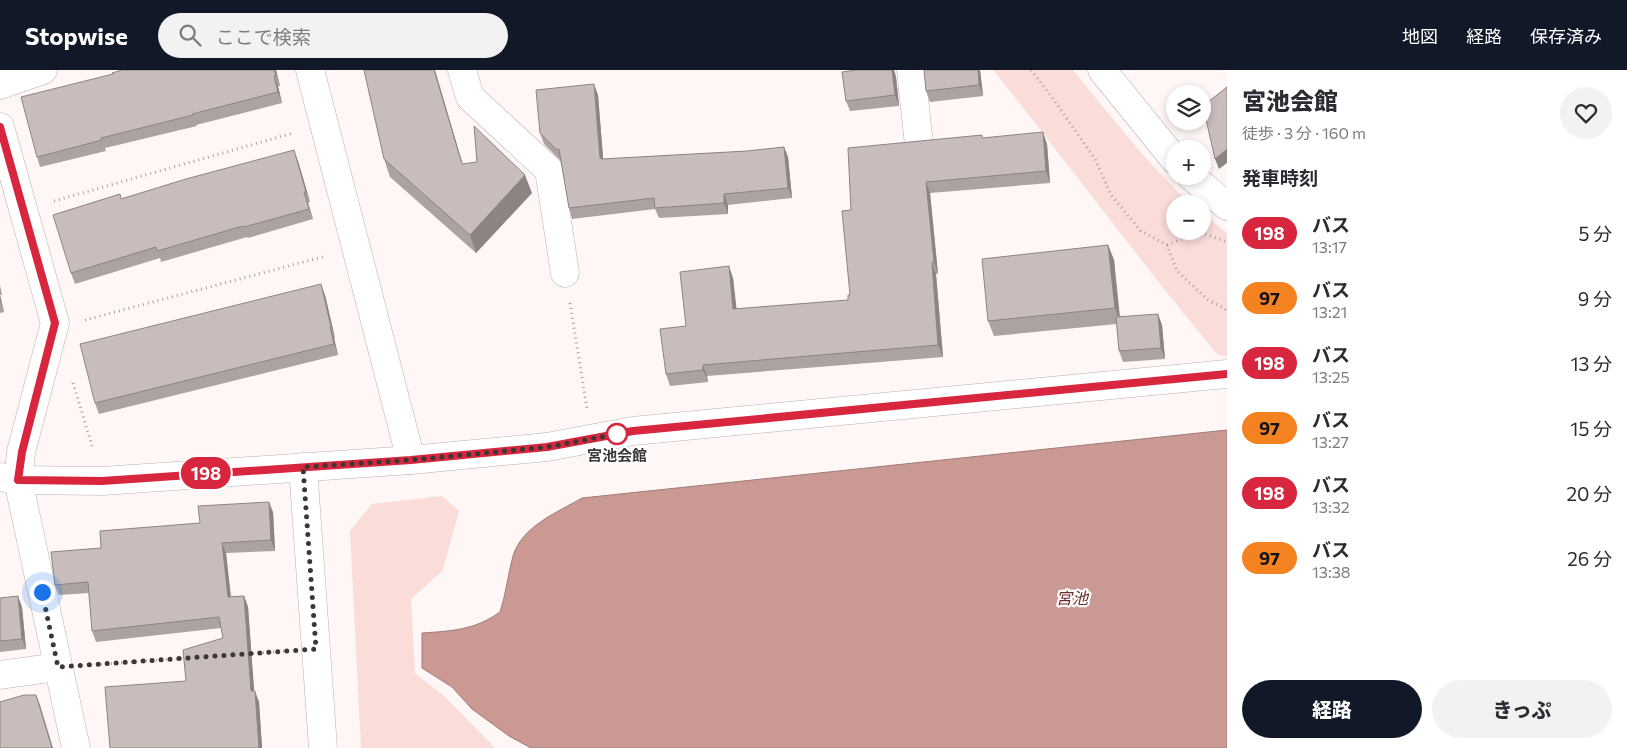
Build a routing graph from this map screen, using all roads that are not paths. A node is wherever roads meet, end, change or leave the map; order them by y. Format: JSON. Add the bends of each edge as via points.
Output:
{"nodes":[{"id":1,"x":43,"y":70,"type":"edge"},
{"id":2,"x":310,"y":70,"type":"edge"},
{"id":3,"x":462,"y":70,"type":"edge"},
{"id":4,"x":911,"y":70,"type":"edge"},
{"id":5,"x":1102,"y":70,"type":"edge"},
{"id":6,"x":0,"y":85,"type":"edge"},
{"id":7,"x":0,"y":127,"type":"edge"},
{"id":8,"x":918,"y":136,"type":"dead end"},
{"id":9,"x":1166,"y":149,"type":"edge"},
{"id":10,"x":1202,"y":185,"type":"edge"},
{"id":11,"x":1227,"y":206,"type":"edge"},
{"id":12,"x":565,"y":272,"type":"road end"},
{"id":13,"x":1227,"y":374,"type":"edge"},
{"id":14,"x":411,"y":460,"type":"junction"},
{"id":15,"x":303,"y":467,"type":"junction"},
{"id":16,"x":9,"y":478,"type":"edge"},
{"id":17,"x":58,"y":667,"type":"junction"},
{"id":18,"x":0,"y":675,"type":"edge"},
{"id":19,"x":76,"y":748,"type":"edge"},
{"id":20,"x":323,"y":748,"type":"edge"}],
"edges":[{"from":1,"to":6,"type":"street"},
{"from":2,"to":14,"type":"street"},
{"from":3,"to":12,"type":"street","via":[[470,97],[549,170]]},
{"from":4,"to":8,"type":"street"},
{"from":5,"to":9,"type":"street"},
{"from":7,"to":16,"type":"street","via":[[55,323],[22,452]]},
{"from":10,"to":11,"type":"street"},
{"from":13,"to":14,"type":"street","via":[[633,431],[547,447]]},
{"from":14,"to":15,"type":"street"},
{"from":15,"to":16,"type":"street","via":[[102,481]]},
{"from":15,"to":20,"type":"street"},
{"from":16,"to":17,"type":"street"},
{"from":17,"to":18,"type":"street"},
{"from":17,"to":19,"type":"street"}]}
